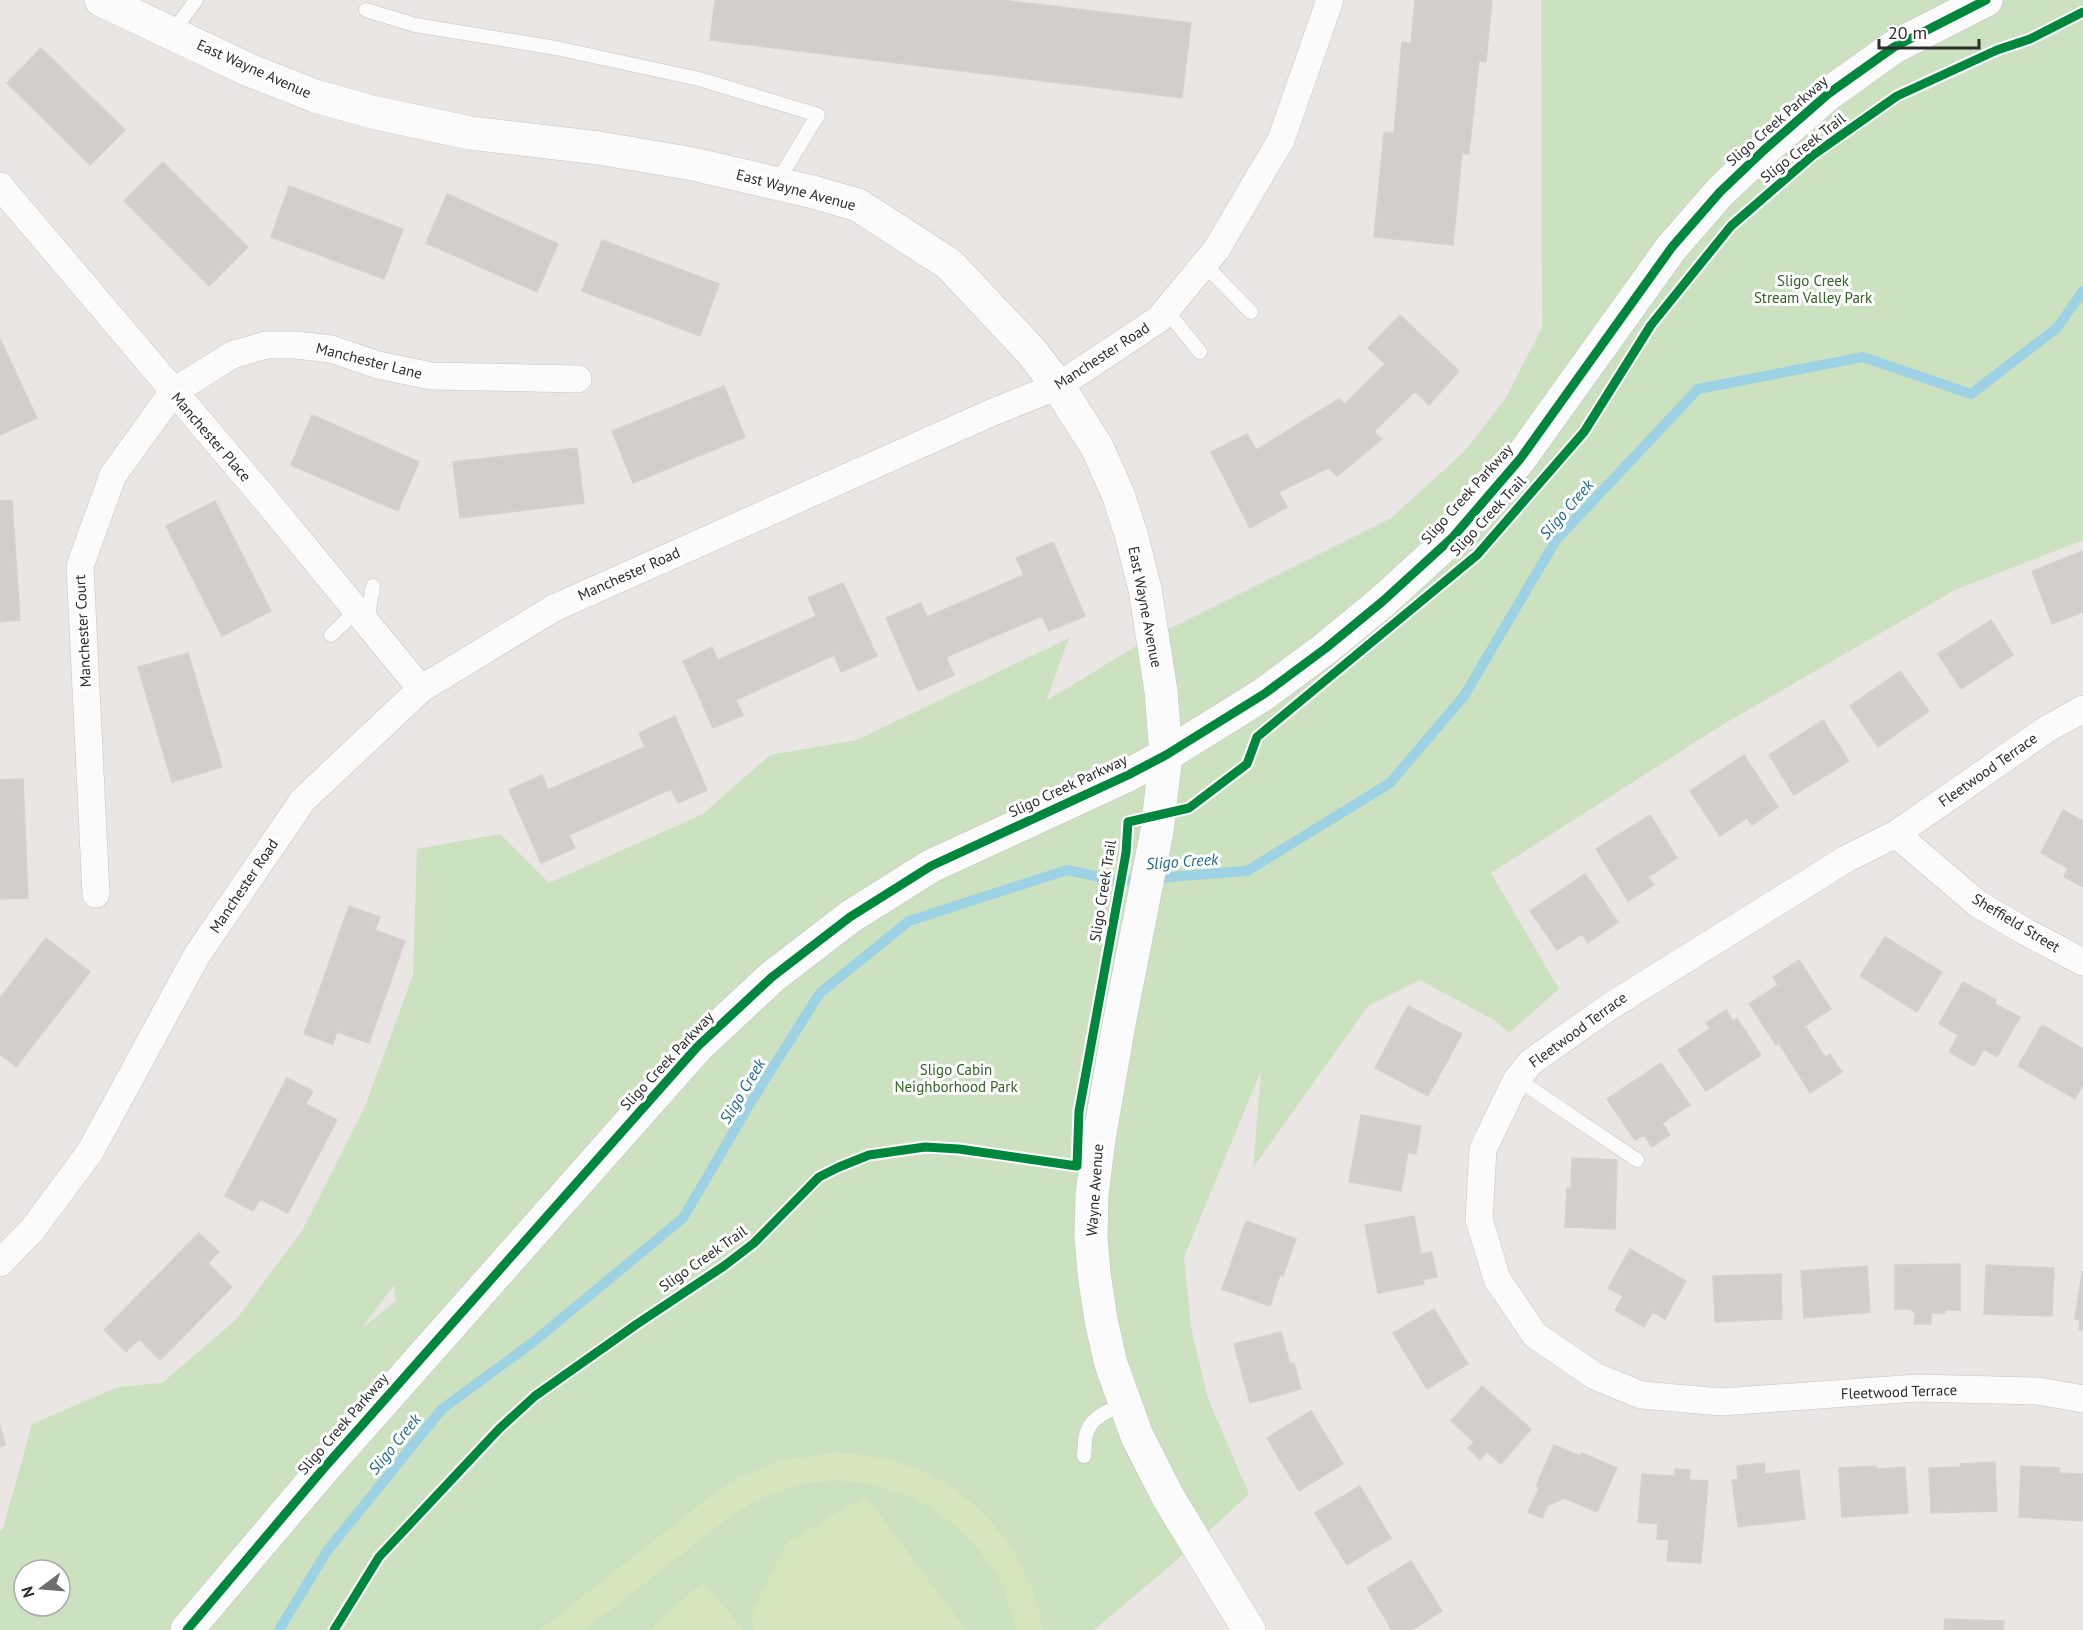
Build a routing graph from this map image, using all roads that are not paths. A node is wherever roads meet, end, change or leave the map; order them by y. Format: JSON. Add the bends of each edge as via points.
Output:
{"nodes":[{"id":1,"x":101,"y":0,"type":"edge"},
{"id":2,"x":196,"y":0,"type":"edge"},
{"id":3,"x":1330,"y":0,"type":"edge"},
{"id":4,"x":1986,"y":0,"type":"edge"},
{"id":5,"x":366,"y":10,"type":"dead end"},
{"id":6,"x":172,"y":33,"type":"junction"},
{"id":7,"x":776,"y":184,"type":"junction"},
{"id":8,"x":0,"y":186,"type":"edge"},
{"id":9,"x":1204,"y":264,"type":"junction"},
{"id":10,"x":1166,"y":310,"type":"junction"},
{"id":11,"x":1251,"y":312,"type":"dead end"},
{"id":12,"x":1200,"y":352,"type":"dead end"},
{"id":13,"x":578,"y":379,"type":"dead end"},
{"id":14,"x":1058,"y":386,"type":"junction"},
{"id":15,"x":172,"y":392,"type":"junction"},
{"id":16,"x":373,"y":586,"type":"dead end"},
{"id":17,"x":361,"y":617,"type":"junction"},
{"id":18,"x":331,"y":634,"type":"dead end"},
{"id":19,"x":421,"y":689,"type":"junction"},
{"id":20,"x":2083,"y":710,"type":"edge"},
{"id":21,"x":1166,"y":755,"type":"junction"},
{"id":22,"x":1896,"y":834,"type":"junction"},
{"id":23,"x":96,"y":894,"type":"dead end"},
{"id":24,"x":2083,"y":962,"type":"edge"},
{"id":25,"x":1517,"y":1079,"type":"junction"},
{"id":26,"x":1636,"y":1160,"type":"dead end"},
{"id":27,"x":0,"y":1263,"type":"edge"},
{"id":28,"x":2083,"y":1399,"type":"edge"},
{"id":29,"x":1125,"y":1404,"type":"junction"},
{"id":30,"x":1084,"y":1456,"type":"dead end"},
{"id":31,"x":187,"y":1630,"type":"edge"},
{"id":32,"x":1249,"y":1630,"type":"edge"}],
"edges":[{"from":1,"to":6,"type":"street","name":"East Wayne Avenue"},
{"from":2,"to":6,"type":"lane"},
{"from":3,"to":9,"type":"street","name":"Manchester Road","via":[[1281,140]]},
{"from":4,"to":21,"type":"street","name":"Sligo Creek Parkway","via":[[1894,47],[1828,94],[1764,150],[1720,192],[1672,247],[1520,459],[1453,537],[1326,648],[1264,694]]},
{"from":5,"to":7,"type":"lane","via":[[416,25],[556,48],[699,79],[818,115]]},
{"from":6,"to":7,"type":"street","name":"East Wayne Avenue","via":[[249,70],[315,96],[372,112],[470,133],[693,164]]},
{"from":7,"to":14,"type":"street","name":"East Wayne Avenue","via":[[858,205],[949,264],[1031,351]]},
{"from":8,"to":15,"type":"street","name":"Manchester Place"},
{"from":9,"to":10,"type":"street","name":"Manchester Road"},
{"from":9,"to":11,"type":"lane"},
{"from":10,"to":12,"type":"lane"},
{"from":10,"to":14,"type":"street","name":"Manchester Road","via":[[1159,320]]},
{"from":13,"to":15,"type":"street","name":"Manchester Lane","via":[[431,376],[378,365],[331,349],[266,345],[232,356]]},
{"from":14,"to":19,"type":"street","name":"Manchester Road","via":[[554,608]]},
{"from":14,"to":21,"type":"street","name":"East Wayne Avenue","via":[[1097,447],[1131,534],[1145,589],[1161,691]]},
{"from":15,"to":17,"type":"street","name":"Manchester Place"},
{"from":15,"to":23,"type":"street","name":"Manchester Court","via":[[113,475],[80,566]]},
{"from":16,"to":17,"type":"lane"},
{"from":17,"to":18,"type":"lane"},
{"from":17,"to":19,"type":"street","name":"Manchester Place"},
{"from":19,"to":27,"type":"street","name":"Manchester Road","via":[[303,800],[197,955],[90,1152],[32,1230]]},
{"from":20,"to":22,"type":"street","name":"Fleetwood Terrace","via":[[2047,729]]},
{"from":21,"to":29,"type":"street","name":"Wayne Avenue","via":[[1157,831],[1119,1024],[1092,1194],[1091,1237],[1101,1320]]},
{"from":21,"to":31,"type":"street","name":"Sligo Creek Parkway","via":[[931,866],[850,917],[772,977],[697,1047],[324,1468]]},
{"from":22,"to":24,"type":"street","name":"Sheffield Street","via":[[1978,904]]},
{"from":22,"to":25,"type":"street","name":"Fleetwood Terrace","via":[[1846,859],[1609,1006],[1531,1062]]},
{"from":25,"to":26,"type":"lane"},
{"from":25,"to":28,"type":"street","name":"Fleetwood Terrace","via":[[1483,1149],[1479,1219],[1497,1280],[1534,1335],[1595,1376],[1641,1395],[1722,1402],[1917,1388],[2038,1391]]},
{"from":29,"to":30,"type":"lane","via":[[1107,1411],[1087,1431]]},
{"from":29,"to":32,"type":"street","name":"Wayne Avenue","via":[[1168,1497]]}]}
